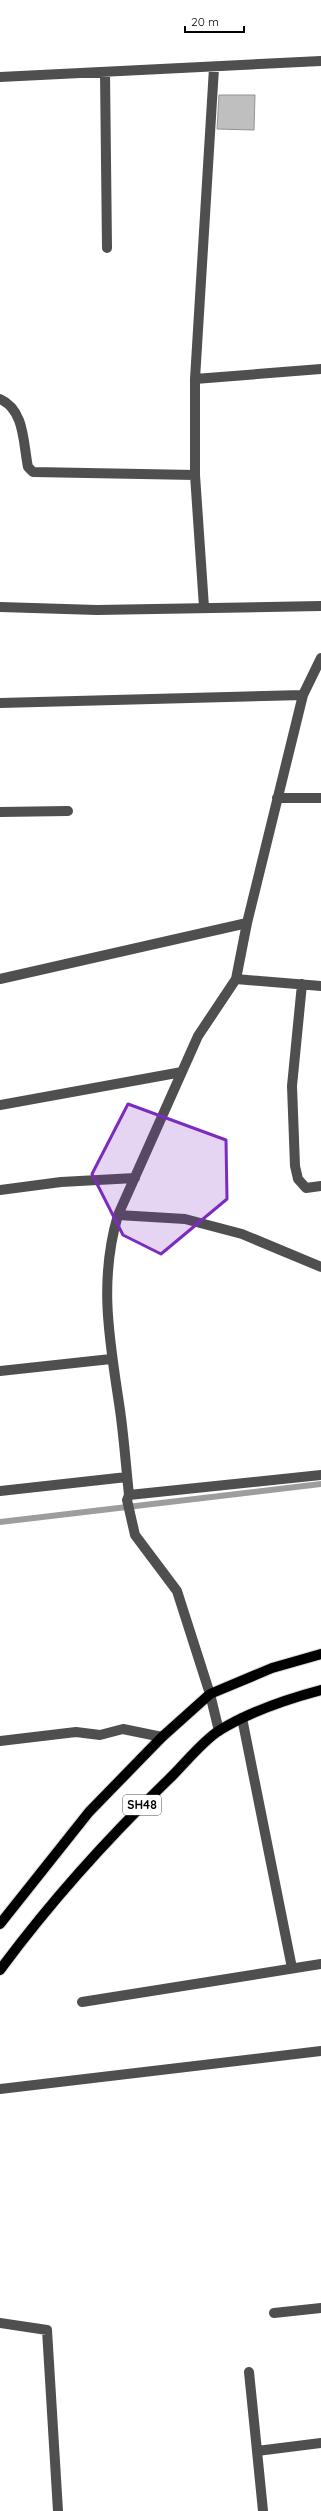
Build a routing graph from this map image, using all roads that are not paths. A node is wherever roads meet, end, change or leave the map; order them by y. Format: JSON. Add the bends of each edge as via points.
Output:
{"nodes":[{"id":1,"x":321,"y":61,"type":"edge"},
{"id":2,"x":214,"y":68,"type":"junction"},
{"id":3,"x":105,"y":73,"type":"junction"},
{"id":4,"x":0,"y":78,"type":"edge"},
{"id":5,"x":107,"y":248,"type":"dead end"},
{"id":6,"x":321,"y":369,"type":"edge"},
{"id":7,"x":195,"y":379,"type":"junction"},
{"id":8,"x":0,"y":399,"type":"edge"},
{"id":9,"x":195,"y":475,"type":"junction"},
{"id":10,"x":321,"y":606,"type":"edge"},
{"id":11,"x":0,"y":607,"type":"edge"},
{"id":12,"x":204,"y":607,"type":"junction"},
{"id":13,"x":321,"y":658,"type":"edge"},
{"id":14,"x":304,"y":694,"type":"junction"},
{"id":15,"x":0,"y":703,"type":"edge"},
{"id":16,"x":277,"y":798,"type":"junction"},
{"id":17,"x":321,"y":798,"type":"edge"},
{"id":18,"x":68,"y":811,"type":"dead end"},
{"id":19,"x":0,"y":812,"type":"edge"},
{"id":20,"x":247,"y":923,"type":"junction"},
{"id":21,"x":0,"y":979,"type":"edge"},
{"id":22,"x":236,"y":979,"type":"junction"},
{"id":23,"x":302,"y":984,"type":"junction"},
{"id":24,"x":321,"y":986,"type":"edge"},
{"id":25,"x":182,"y":1072,"type":"junction"},
{"id":26,"x":0,"y":1105,"type":"edge"},
{"id":27,"x":135,"y":1178,"type":"junction"},
{"id":28,"x":321,"y":1186,"type":"edge"},
{"id":29,"x":0,"y":1190,"type":"edge"},
{"id":30,"x":118,"y":1215,"type":"junction"},
{"id":31,"x":321,"y":1267,"type":"edge"},
{"id":32,"x":111,"y":1360,"type":"junction"},
{"id":33,"x":0,"y":1371,"type":"edge"},
{"id":34,"x":321,"y":1475,"type":"edge"},
{"id":35,"x":127,"y":1477,"type":"junction"},
{"id":36,"x":0,"y":1490,"type":"edge"},
{"id":37,"x":129,"y":1495,"type":"junction"},
{"id":38,"x":321,"y":1654,"type":"edge"},
{"id":39,"x":321,"y":1690,"type":"edge"},
{"id":40,"x":210,"y":1694,"type":"junction"},
{"id":41,"x":242,"y":1718,"type":"junction"},
{"id":42,"x":219,"y":1731,"type":"junction"},
{"id":43,"x":162,"y":1737,"type":"junction"},
{"id":44,"x":0,"y":1741,"type":"edge"},
{"id":45,"x":0,"y":1924,"type":"edge"},
{"id":46,"x":321,"y":1964,"type":"edge"},
{"id":47,"x":292,"y":1968,"type":"junction"},
{"id":48,"x":0,"y":1970,"type":"edge"},
{"id":49,"x":82,"y":2002,"type":"dead end"},
{"id":50,"x":321,"y":2051,"type":"edge"},
{"id":51,"x":0,"y":2089,"type":"edge"},
{"id":52,"x":321,"y":2308,"type":"edge"},
{"id":53,"x":274,"y":2313,"type":"dead end"},
{"id":54,"x":0,"y":2323,"type":"edge"},
{"id":55,"x":249,"y":2372,"type":"dead end"},
{"id":56,"x":321,"y":2442,"type":"edge"},
{"id":57,"x":257,"y":2451,"type":"junction"},
{"id":58,"x":58,"y":2511,"type":"edge"},
{"id":59,"x":263,"y":2511,"type":"edge"}],
"edges":[{"from":1,"to":2,"type":"street"},
{"from":2,"to":3,"type":"street"},
{"from":2,"to":7,"type":"street"},
{"from":3,"to":4,"type":"street"},
{"from":3,"to":5,"type":"street"},
{"from":6,"to":7,"type":"street"},
{"from":7,"to":9,"type":"street"},
{"from":8,"to":9,"type":"street","via":[[10,403],[18,414],[28,467],[33,472]]},
{"from":9,"to":12,"type":"street"},
{"from":10,"to":12,"type":"street"},
{"from":11,"to":12,"type":"street","via":[[97,610]]},
{"from":13,"to":14,"type":"street"},
{"from":14,"to":15,"type":"street"},
{"from":14,"to":16,"type":"street"},
{"from":16,"to":17,"type":"street"},
{"from":16,"to":20,"type":"street"},
{"from":18,"to":19,"type":"street"},
{"from":20,"to":21,"type":"street"},
{"from":20,"to":22,"type":"street"},
{"from":22,"to":23,"type":"street"},
{"from":22,"to":25,"type":"street","via":[[198,1036]]},
{"from":23,"to":24,"type":"street"},
{"from":23,"to":28,"type":"street","via":[[292,1086],[295,1166],[298,1179],[306,1188]]},
{"from":25,"to":26,"type":"street"},
{"from":25,"to":27,"type":"street"},
{"from":27,"to":29,"type":"street","via":[[61,1182]]},
{"from":27,"to":30,"type":"street"},
{"from":30,"to":31,"type":"street","via":[[185,1218],[242,1234]]},
{"from":30,"to":32,"type":"street","via":[[110,1244],[106,1285]]},
{"from":32,"to":33,"type":"street"},
{"from":32,"to":35,"type":"street"},
{"from":34,"to":37,"type":"street"},
{"from":35,"to":36,"type":"street"},
{"from":35,"to":37,"type":"street"},
{"from":37,"to":40,"type":"street","via":[[127,1500],[134,1535],[177,1591]]},
{"from":38,"to":40,"type":"main road","number":"SH48","via":[[272,1668]]},
{"from":39,"to":41,"type":"main road","number":"SH48","via":[[292,1697]]},
{"from":40,"to":42,"type":"street"},
{"from":40,"to":43,"type":"main road","number":"SH48"},
{"from":41,"to":42,"type":"main road","number":"SH48"},
{"from":41,"to":47,"type":"street"},
{"from":42,"to":48,"type":"main road","number":"SH48","via":[[106,1840],[28,1932]]},
{"from":43,"to":44,"type":"street","via":[[123,1729],[100,1735],[76,1732]]},
{"from":43,"to":45,"type":"main road","number":"SH48","via":[[89,1812]]},
{"from":46,"to":47,"type":"street"},
{"from":47,"to":49,"type":"street"},
{"from":50,"to":51,"type":"street"},
{"from":52,"to":53,"type":"street"},
{"from":54,"to":58,"type":"street","via":[[47,2330]]},
{"from":55,"to":57,"type":"street"},
{"from":56,"to":57,"type":"street"},
{"from":57,"to":59,"type":"street"}]}
